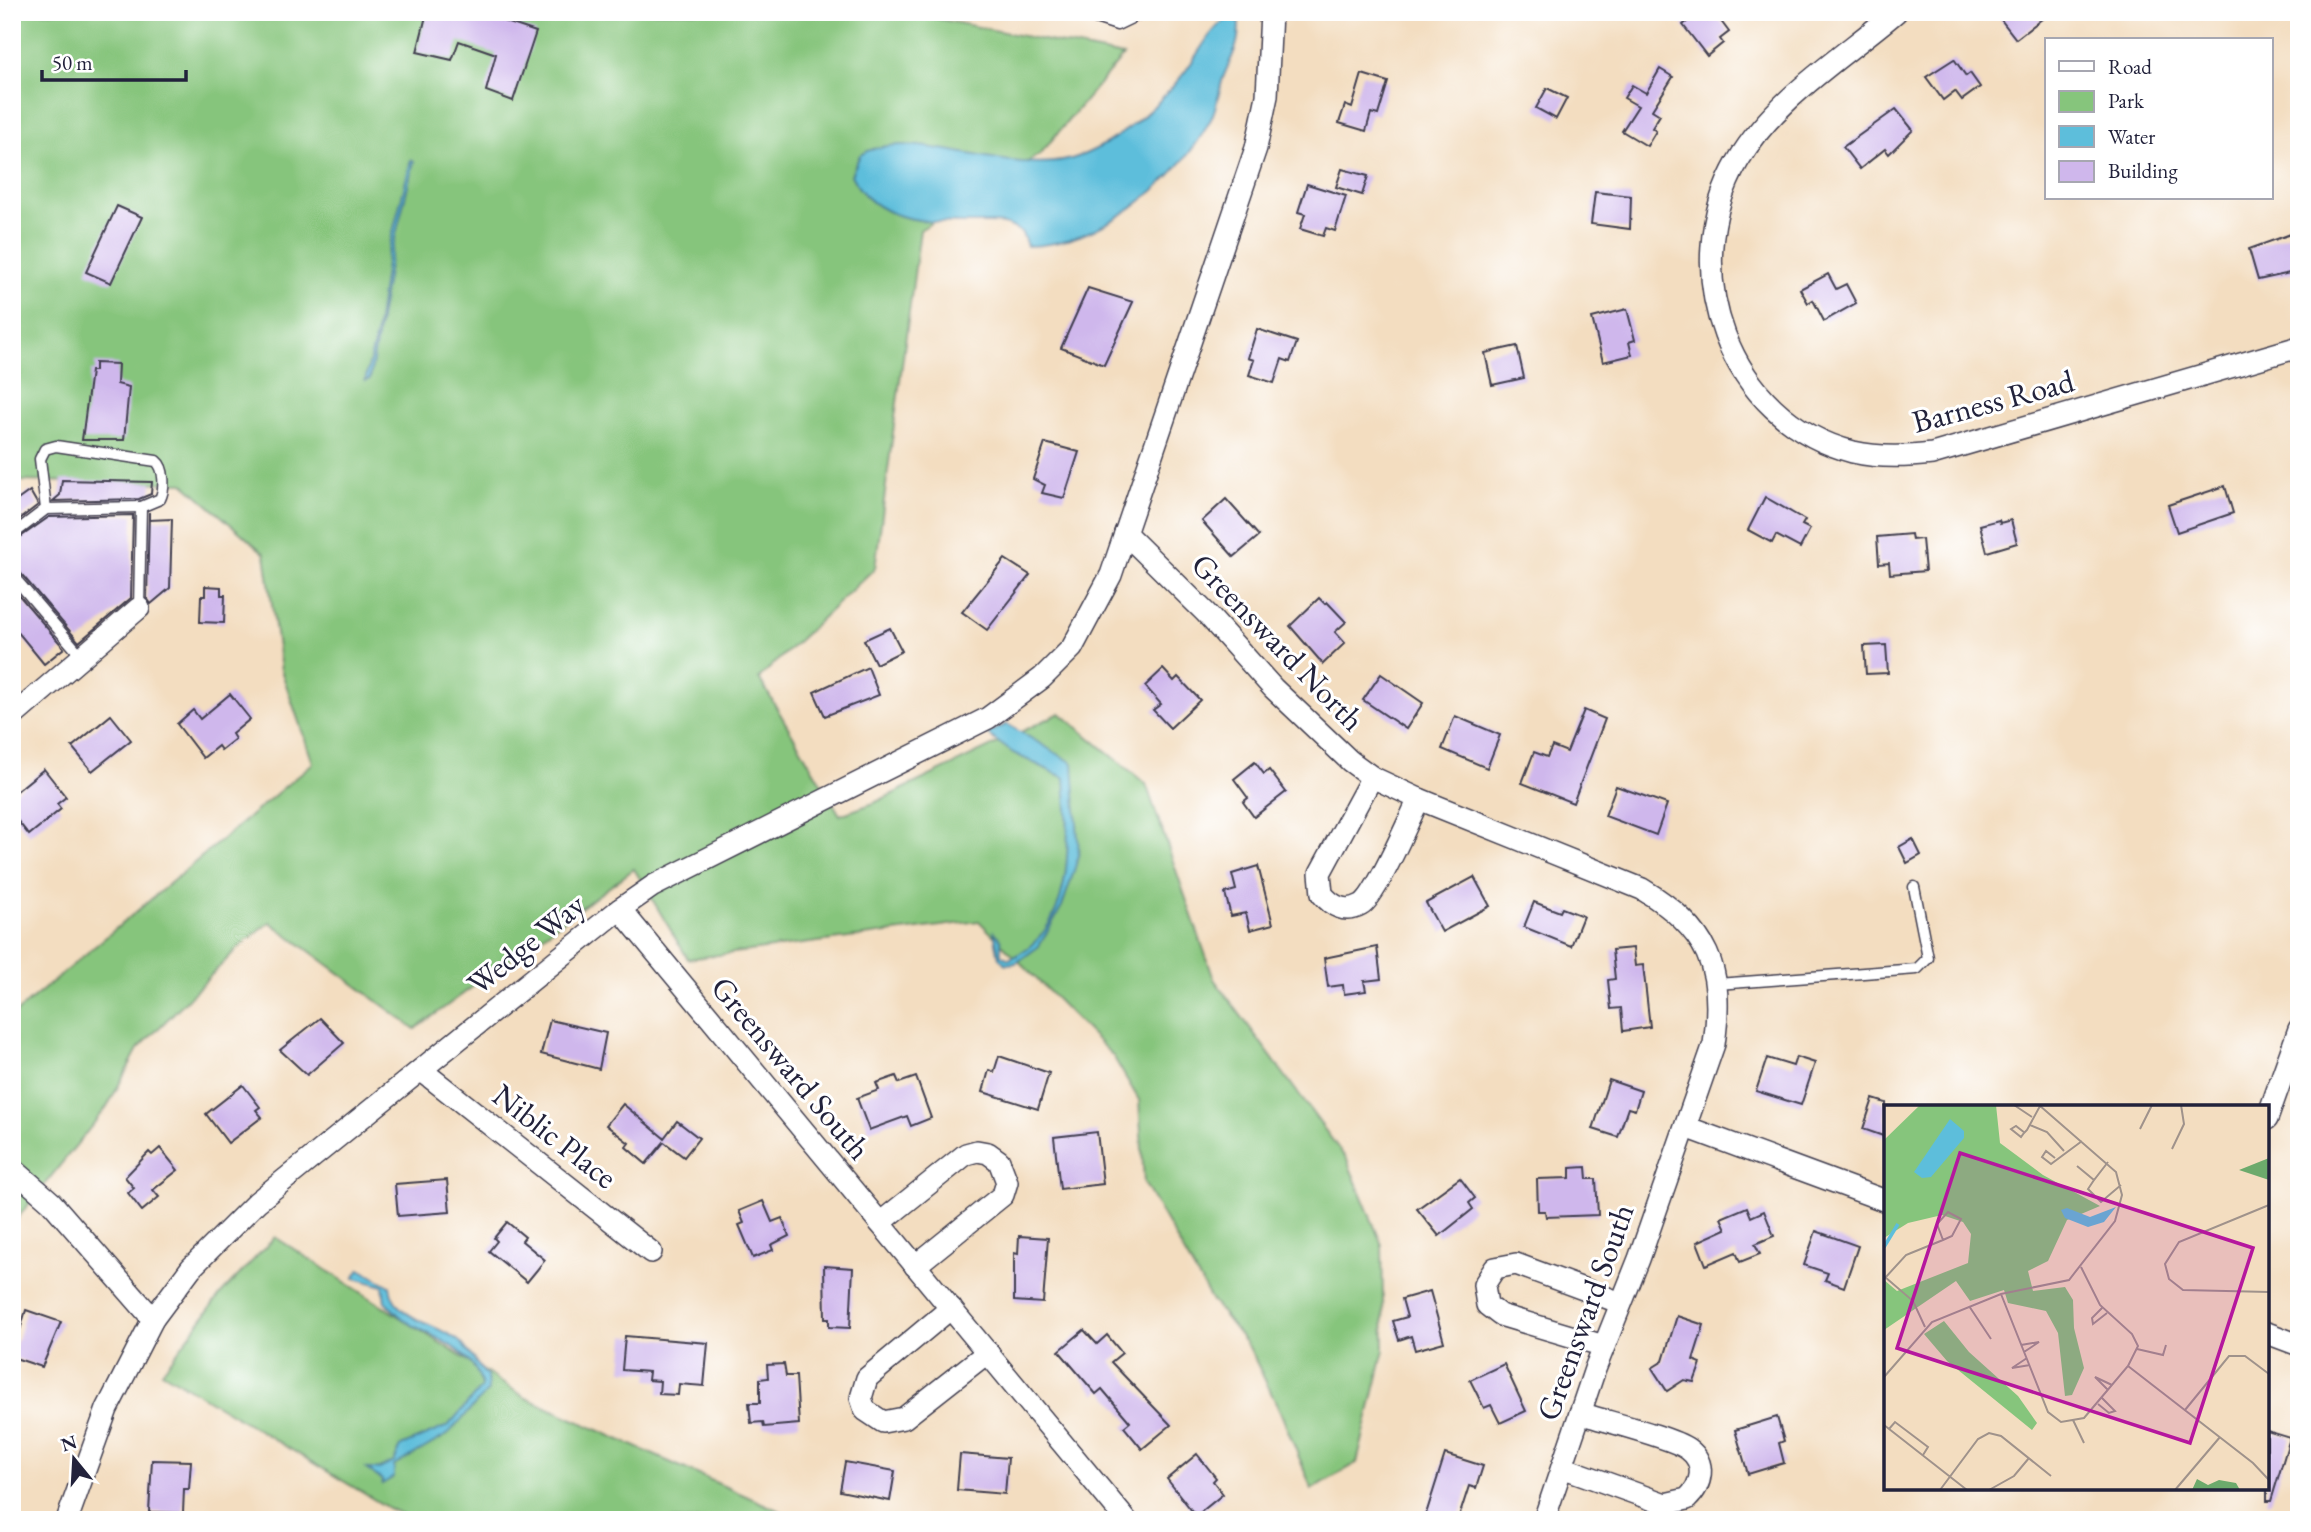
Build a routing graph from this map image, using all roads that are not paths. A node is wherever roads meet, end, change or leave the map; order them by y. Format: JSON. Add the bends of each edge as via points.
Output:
{"nodes":[{"id":1,"x":1077,"y":12,"type":"edge"},
{"id":2,"x":1143,"y":12,"type":"edge"},
{"id":3,"x":1271,"y":12,"type":"edge"},
{"id":4,"x":1896,"y":12,"type":"edge"},
{"id":5,"x":2299,"y":347,"type":"edge"},
{"id":6,"x":141,"y":507,"type":"junction"},
{"id":7,"x":46,"y":509,"type":"junction"},
{"id":8,"x":1125,"y":533,"type":"junction"},
{"id":9,"x":12,"y":535,"type":"edge"},
{"id":10,"x":12,"y":575,"type":"edge"},
{"id":11,"x":139,"y":608,"type":"joint"},
{"id":12,"x":83,"y":658,"type":"junction"},
{"id":13,"x":12,"y":717,"type":"edge"},
{"id":14,"x":1372,"y":777,"type":"junction"},
{"id":15,"x":1419,"y":799,"type":"junction"},
{"id":16,"x":1914,"y":887,"type":"dead end"},
{"id":17,"x":620,"y":909,"type":"junction"},
{"id":18,"x":1717,"y":984,"type":"junction"},
{"id":19,"x":2299,"y":1029,"type":"edge"},
{"id":20,"x":421,"y":1070,"type":"junction"},
{"id":21,"x":2269,"y":1113,"type":"edge"},
{"id":22,"x":1686,"y":1127,"type":"junction"},
{"id":23,"x":12,"y":1168,"type":"edge"},
{"id":24,"x":1884,"y":1200,"type":"edge"},
{"id":25,"x":880,"y":1223,"type":"junction"},
{"id":26,"x":651,"y":1252,"type":"dead end"},
{"id":27,"x":915,"y":1266,"type":"junction"},
{"id":28,"x":1621,"y":1303,"type":"junction"},
{"id":29,"x":951,"y":1308,"type":"junction"},
{"id":30,"x":153,"y":1319,"type":"junction"},
{"id":31,"x":2269,"y":1335,"type":"edge"},
{"id":32,"x":2299,"y":1345,"type":"edge"},
{"id":33,"x":1604,"y":1346,"type":"junction"},
{"id":34,"x":988,"y":1352,"type":"junction"},
{"id":35,"x":1580,"y":1413,"type":"junction"},
{"id":36,"x":1562,"y":1467,"type":"junction"},
{"id":37,"x":67,"y":1520,"type":"edge"},
{"id":38,"x":1126,"y":1520,"type":"edge"},
{"id":39,"x":1544,"y":1520,"type":"edge"}],
"edges":[{"from":1,"to":2,"type":"lane","via":[[1117,25]]},
{"from":3,"to":8,"type":"street","via":[[1271,65],[1256,148]]},
{"from":4,"to":5,"type":"street","name":"Barness Road","via":[[1765,125],[1739,160],[1717,213],[1710,273],[1717,313],[1749,382],[1782,414],[1853,452],[1904,457],[1932,454]]},
{"from":6,"to":7,"type":"lane"},
{"from":6,"to":7,"type":"lane","via":[[163,493],[160,463],[56,446],[45,449],[40,459]]},
{"from":6,"to":11,"type":"lane"},
{"from":7,"to":9,"type":"lane"},
{"from":8,"to":14,"type":"street","name":"Greensward North","via":[[1273,688]]},
{"from":8,"to":17,"type":"street","name":"Wedge Way","via":[[1111,575],[1078,639],[1052,670],[1013,701],[954,737],[689,866]]},
{"from":10,"to":12,"type":"lane"},
{"from":11,"to":12,"type":"street"},
{"from":12,"to":13,"type":"street"},
{"from":14,"to":15,"type":"street","name":"Greensward North"},
{"from":14,"to":15,"type":"street","via":[[1320,873],[1322,894],[1339,908],[1350,909],[1369,898]]},
{"from":15,"to":18,"type":"street","name":"Greensward North","via":[[1642,889],[1668,905],[1703,943]]},
{"from":16,"to":18,"type":"lane","via":[[1928,958],[1917,969]]},
{"from":17,"to":20,"type":"street","name":"Wedge Way"},
{"from":17,"to":25,"type":"street","name":"Greensward South"},
{"from":18,"to":22,"type":"street","name":"Greensward North","via":[[1714,1044]]},
{"from":19,"to":21,"type":"street"},
{"from":20,"to":26,"type":"street","name":"Niblic Place"},
{"from":20,"to":30,"type":"street","name":"Wedge Way","via":[[257,1202],[191,1268]]},
{"from":22,"to":24,"type":"street"},
{"from":22,"to":28,"type":"street","name":"Greensward South"},
{"from":23,"to":30,"type":"street","via":[[51,1202]]},
{"from":25,"to":27,"type":"street","name":"Greensward South"},
{"from":25,"to":27,"type":"street","via":[[965,1154],[988,1153],[999,1161],[1007,1182],[1003,1195]]},
{"from":27,"to":29,"type":"street","name":"Greensward South"},
{"from":28,"to":33,"type":"street","name":"Greensward South"},
{"from":28,"to":33,"type":"street","via":[[1516,1264],[1496,1268],[1484,1285],[1487,1305],[1494,1313]]},
{"from":29,"to":34,"type":"street"},
{"from":29,"to":34,"type":"street","via":[[867,1378],[861,1398],[865,1410],[883,1422],[904,1418]]},
{"from":30,"to":37,"type":"street","name":"Wedge Way","via":[[107,1409]]},
{"from":31,"to":32,"type":"street"},
{"from":33,"to":35,"type":"street","name":"Greensward South"},
{"from":34,"to":38,"type":"street"},
{"from":35,"to":36,"type":"street","name":"Greensward South"},
{"from":35,"to":36,"type":"street","via":[[1686,1447],[1700,1466],[1701,1480],[1687,1499],[1665,1504]]},
{"from":36,"to":39,"type":"street","name":"Greensward South"}]}
